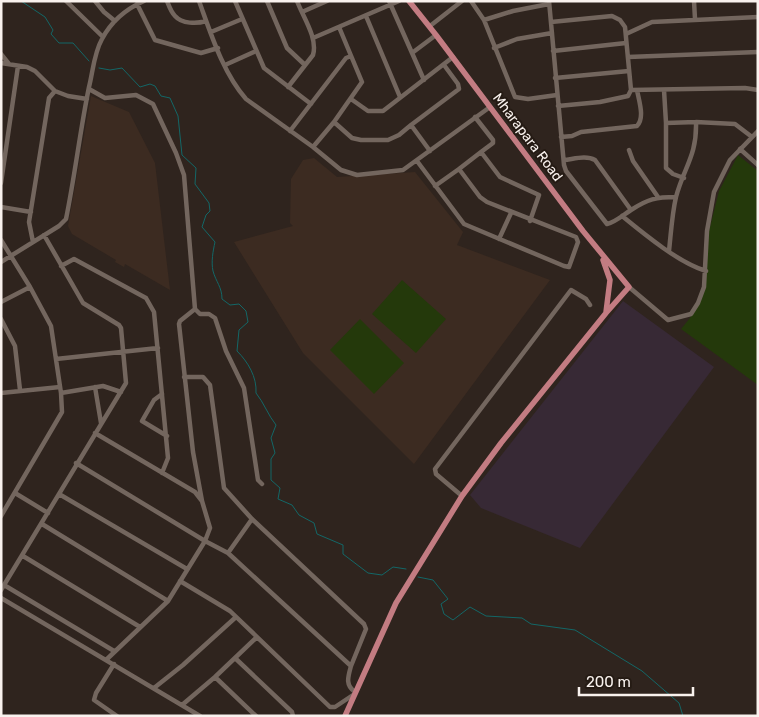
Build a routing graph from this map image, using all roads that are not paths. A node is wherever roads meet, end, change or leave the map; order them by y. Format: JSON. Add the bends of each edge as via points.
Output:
{"nodes":[{"id":1,"x":66,"y":1,"type":"edge"},
{"id":2,"x":95,"y":1,"type":"edge"},
{"id":3,"x":144,"y":1,"type":"edge"},
{"id":4,"x":167,"y":1,"type":"edge"},
{"id":5,"x":199,"y":1,"type":"edge"},
{"id":6,"x":235,"y":1,"type":"edge"},
{"id":7,"x":266,"y":1,"type":"edge"},
{"id":8,"x":297,"y":1,"type":"edge"},
{"id":9,"x":327,"y":1,"type":"edge"},
{"id":10,"x":399,"y":1,"type":"edge"},
{"id":11,"x":409,"y":1,"type":"edge"},
{"id":12,"x":462,"y":1,"type":"edge"},
{"id":13,"x":471,"y":1,"type":"edge"},
{"id":14,"x":694,"y":1,"type":"edge"},
{"id":15,"x":390,"y":3,"type":"edge"},
{"id":16,"x":549,"y":3,"type":"edge"},
{"id":17,"x":137,"y":4,"type":"junction"},
{"id":18,"x":302,"y":12,"type":"junction"},
{"id":19,"x":366,"y":16,"type":"junction"},
{"id":20,"x":758,"y":17,"type":"edge"},
{"id":21,"x":242,"y":19,"type":"junction"},
{"id":22,"x":695,"y":19,"type":"junction"},
{"id":23,"x":114,"y":20,"type":"junction"},
{"id":24,"x":484,"y":20,"type":"junction"},
{"id":25,"x":206,"y":21,"type":"junction"},
{"id":26,"x":551,"y":22,"type":"junction"},
{"id":27,"x":430,"y":26,"type":"junction"},
{"id":28,"x":339,"y":27,"type":"junction"},
{"id":29,"x":211,"y":32,"type":"junction"},
{"id":30,"x":552,"y":33,"type":"junction"},
{"id":31,"x":626,"y":34,"type":"junction"},
{"id":32,"x":436,"y":35,"type":"junction"},
{"id":33,"x":103,"y":37,"type":"junction"},
{"id":34,"x":313,"y":38,"type":"junction"},
{"id":35,"x":626,"y":43,"type":"junction"},
{"id":36,"x":218,"y":48,"type":"junction"},
{"id":37,"x":494,"y":48,"type":"junction"},
{"id":38,"x":256,"y":51,"type":"junction"},
{"id":39,"x":553,"y":51,"type":"junction"},
{"id":40,"x":758,"y":52,"type":"edge"},
{"id":41,"x":412,"y":53,"type":"junction"},
{"id":42,"x":1,"y":54,"type":"edge"},
{"id":43,"x":351,"y":56,"type":"junction"},
{"id":44,"x":453,"y":57,"type":"junction"},
{"id":45,"x":628,"y":57,"type":"junction"},
{"id":46,"x":1,"y":63,"type":"edge"},
{"id":47,"x":8,"y":64,"type":"junction"},
{"id":48,"x":225,"y":65,"type":"junction"},
{"id":49,"x":305,"y":65,"type":"junction"},
{"id":50,"x":444,"y":65,"type":"junction"},
{"id":51,"x":18,"y":66,"type":"junction"},
{"id":52,"x":629,"y":71,"type":"junction"},
{"id":53,"x":556,"y":78,"type":"junction"},
{"id":54,"x":424,"y":80,"type":"junction"},
{"id":55,"x":288,"y":86,"type":"junction"},
{"id":56,"x":89,"y":89,"type":"junction"},
{"id":57,"x":634,"y":90,"type":"junction"},
{"id":58,"x":664,"y":90,"type":"junction"},
{"id":59,"x":758,"y":90,"type":"edge"},
{"id":60,"x":54,"y":91,"type":"junction"},
{"id":61,"x":557,"y":95,"type":"junction"},
{"id":62,"x":400,"y":97,"type":"junction"},
{"id":63,"x":351,"y":99,"type":"junction"},
{"id":64,"x":87,"y":100,"type":"junction"},
{"id":65,"x":311,"y":104,"type":"junction"},
{"id":66,"x":558,"y":106,"type":"junction"},
{"id":67,"x":490,"y":107,"type":"junction"},
{"id":68,"x":475,"y":117,"type":"junction"},
{"id":69,"x":334,"y":122,"type":"junction"},
{"id":70,"x":696,"y":122,"type":"junction"},
{"id":71,"x":666,"y":123,"type":"junction"},
{"id":72,"x":411,"y":125,"type":"junction"},
{"id":73,"x":290,"y":131,"type":"junction"},
{"id":74,"x":758,"y":131,"type":"edge"},
{"id":75,"x":561,"y":137,"type":"junction"},
{"id":76,"x":752,"y":138,"type":"junction"},
{"id":77,"x":313,"y":147,"type":"junction"},
{"id":78,"x":740,"y":149,"type":"junction"},
{"id":79,"x":629,"y":150,"type":"dead end"},
{"id":80,"x":430,"y":151,"type":"junction"},
{"id":81,"x":481,"y":152,"type":"junction"},
{"id":82,"x":564,"y":160,"type":"junction"},
{"id":83,"x":417,"y":161,"type":"junction"},
{"id":84,"x":758,"y":165,"type":"edge"},
{"id":85,"x":459,"y":169,"type":"junction"},
{"id":86,"x":684,"y":178,"type":"junction"},
{"id":87,"x":1,"y":183,"type":"edge"},
{"id":88,"x":435,"y":186,"type":"junction"},
{"id":89,"x":658,"y":197,"type":"junction"},
{"id":90,"x":676,"y":197,"type":"junction"},
{"id":91,"x":1,"y":207,"type":"edge"},
{"id":92,"x":631,"y":210,"type":"junction"},
{"id":93,"x":30,"y":212,"type":"junction"},
{"id":94,"x":511,"y":213,"type":"junction"},
{"id":95,"x":622,"y":216,"type":"junction"},
{"id":96,"x":530,"y":221,"type":"junction"},
{"id":97,"x":44,"y":235,"type":"junction"},
{"id":98,"x":499,"y":239,"type":"junction"},
{"id":99,"x":1,"y":240,"type":"edge"},
{"id":100,"x":33,"y":242,"type":"junction"},
{"id":101,"x":670,"y":251,"type":"junction"},
{"id":102,"x":599,"y":252,"type":"junction"},
{"id":103,"x":12,"y":256,"type":"junction"},
{"id":104,"x":1,"y":262,"type":"edge"},
{"id":105,"x":61,"y":266,"type":"junction"},
{"id":106,"x":706,"y":272,"type":"junction"},
{"id":107,"x":30,"y":287,"type":"junction"},
{"id":108,"x":629,"y":287,"type":"junction"},
{"id":109,"x":1,"y":302,"type":"edge"},
{"id":110,"x":590,"y":305,"type":"dead end"},
{"id":111,"x":195,"y":309,"type":"junction"},
{"id":112,"x":606,"y":312,"type":"junction"},
{"id":113,"x":1,"y":318,"type":"edge"},
{"id":114,"x":158,"y":348,"type":"junction"},
{"id":115,"x":123,"y":351,"type":"junction"},
{"id":116,"x":56,"y":358,"type":"junction"},
{"id":117,"x":184,"y":378,"type":"junction"},
{"id":118,"x":60,"y":387,"type":"junction"},
{"id":119,"x":95,"y":387,"type":"junction"},
{"id":120,"x":20,"y":390,"type":"junction"},
{"id":121,"x":121,"y":392,"type":"junction"},
{"id":122,"x":1,"y":393,"type":"edge"},
{"id":123,"x":61,"y":393,"type":"junction"},
{"id":124,"x":162,"y":394,"type":"junction"},
{"id":125,"x":101,"y":423,"type":"junction"},
{"id":126,"x":95,"y":433,"type":"junction"},
{"id":127,"x":167,"y":436,"type":"junction"},
{"id":128,"x":76,"y":463,"type":"junction"},
{"id":129,"x":162,"y":473,"type":"junction"},
{"id":130,"x":262,"y":484,"type":"dead end"},
{"id":131,"x":15,"y":492,"type":"junction"},
{"id":132,"x":59,"y":494,"type":"junction"},
{"id":133,"x":462,"y":496,"type":"junction"},
{"id":134,"x":202,"y":501,"type":"junction"},
{"id":135,"x":48,"y":513,"type":"junction"},
{"id":136,"x":1,"y":516,"type":"edge"},
{"id":137,"x":252,"y":519,"type":"junction"},
{"id":138,"x":42,"y":524,"type":"junction"},
{"id":139,"x":205,"y":541,"type":"junction"},
{"id":140,"x":228,"y":553,"type":"junction"},
{"id":141,"x":23,"y":556,"type":"junction"},
{"id":142,"x":187,"y":569,"type":"junction"},
{"id":143,"x":180,"y":581,"type":"junction"},
{"id":144,"x":3,"y":588,"type":"edge"},
{"id":145,"x":1,"y":598,"type":"edge"},
{"id":146,"x":168,"y":601,"type":"junction"},
{"id":147,"x":236,"y":618,"type":"junction"},
{"id":148,"x":140,"y":627,"type":"junction"},
{"id":149,"x":257,"y":637,"type":"junction"},
{"id":150,"x":114,"y":651,"type":"junction"},
{"id":151,"x":235,"y":658,"type":"junction"},
{"id":152,"x":106,"y":660,"type":"junction"},
{"id":153,"x":114,"y":664,"type":"junction"},
{"id":154,"x":351,"y":666,"type":"junction"},
{"id":155,"x":215,"y":677,"type":"junction"},
{"id":156,"x":154,"y":688,"type":"junction"},
{"id":157,"x":354,"y":694,"type":"junction"},
{"id":158,"x":182,"y":705,"type":"junction"},
{"id":159,"x":196,"y":715,"type":"edge"},
{"id":160,"x":117,"y":716,"type":"edge"},
{"id":161,"x":256,"y":716,"type":"edge"},
{"id":162,"x":292,"y":716,"type":"edge"},
{"id":163,"x":345,"y":716,"type":"edge"}],
"edges":[{"from":1,"to":33,"type":"street"},
{"from":2,"to":23,"type":"street"},
{"from":3,"to":17,"type":"street"},
{"from":4,"to":25,"type":"street","via":[[178,18],[198,24]]},
{"from":5,"to":25,"type":"street"},
{"from":6,"to":21,"type":"street"},
{"from":7,"to":49,"type":"street","via":[[287,48]]},
{"from":8,"to":18,"type":"street"},
{"from":9,"to":18,"type":"street"},
{"from":10,"to":15,"type":"street"},
{"from":11,"to":27,"type":"main road","name":"Mharapara Road"},
{"from":12,"to":27,"type":"street"},
{"from":13,"to":24,"type":"street"},
{"from":14,"to":22,"type":"street"},
{"from":15,"to":19,"type":"street"},
{"from":15,"to":41,"type":"street"},
{"from":16,"to":24,"type":"street"},
{"from":16,"to":26,"type":"street"},
{"from":17,"to":23,"type":"street"},
{"from":17,"to":36,"type":"street","via":[[155,40],[200,53]]},
{"from":18,"to":34,"type":"street"},
{"from":19,"to":28,"type":"street"},
{"from":19,"to":62,"type":"street"},
{"from":20,"to":22,"type":"street"},
{"from":21,"to":29,"type":"street"},
{"from":21,"to":38,"type":"street"},
{"from":22,"to":31,"type":"street","via":[[652,22]]},
{"from":23,"to":33,"type":"street"},
{"from":24,"to":37,"type":"street"},
{"from":25,"to":29,"type":"street"},
{"from":26,"to":30,"type":"street"},
{"from":26,"to":31,"type":"street","via":[[612,16],[623,23]]},
{"from":27,"to":32,"type":"main road","name":"Mharapara Road"},
{"from":28,"to":34,"type":"street"},
{"from":28,"to":43,"type":"street"},
{"from":29,"to":36,"type":"street"},
{"from":30,"to":37,"type":"street","via":[[517,39]]},
{"from":30,"to":39,"type":"street"},
{"from":31,"to":35,"type":"street"},
{"from":32,"to":41,"type":"street"},
{"from":32,"to":44,"type":"main road","name":"Mharapara Road"},
{"from":33,"to":56,"type":"street"},
{"from":34,"to":49,"type":"street","via":[[314,50]]},
{"from":35,"to":39,"type":"street"},
{"from":35,"to":45,"type":"street"},
{"from":36,"to":48,"type":"street"},
{"from":37,"to":61,"type":"street","via":[[515,97],[528,99]]},
{"from":38,"to":48,"type":"street"},
{"from":38,"to":55,"type":"street","via":[[264,68]]},
{"from":39,"to":53,"type":"street"},
{"from":40,"to":45,"type":"street"},
{"from":41,"to":54,"type":"street"},
{"from":42,"to":47,"type":"street"},
{"from":43,"to":63,"type":"street","via":[[362,82]]},
{"from":43,"to":65,"type":"street","via":[[346,58]]},
{"from":44,"to":50,"type":"street"},
{"from":44,"to":67,"type":"main road","name":"Mharapara Road"},
{"from":45,"to":52,"type":"street"},
{"from":46,"to":47,"type":"street"},
{"from":47,"to":51,"type":"street"},
{"from":48,"to":73,"type":"street","via":[[246,99]]},
{"from":49,"to":55,"type":"street"},
{"from":50,"to":54,"type":"street"},
{"from":50,"to":72,"type":"street","via":[[458,84],[457,91]]},
{"from":51,"to":60,"type":"street","via":[[35,71]]},
{"from":51,"to":87,"type":"street"},
{"from":52,"to":53,"type":"street"},
{"from":52,"to":57,"type":"street"},
{"from":53,"to":61,"type":"street"},
{"from":54,"to":62,"type":"street"},
{"from":55,"to":65,"type":"street"},
{"from":56,"to":64,"type":"street"},
{"from":56,"to":111,"type":"street","via":[[109,98],[136,95],[153,104],[157,112],[184,175]]},
{"from":57,"to":58,"type":"street"},
{"from":57,"to":66,"type":"street","via":[[628,96],[614,100]]},
{"from":57,"to":75,"type":"street","via":[[641,114],[637,126]]},
{"from":58,"to":59,"type":"street"},
{"from":58,"to":71,"type":"street"},
{"from":60,"to":64,"type":"street"},
{"from":60,"to":93,"type":"street","via":[[49,98]]},
{"from":61,"to":66,"type":"street"},
{"from":62,"to":63,"type":"street","via":[[383,111],[376,112],[364,110]]},
{"from":63,"to":69,"type":"street"},
{"from":64,"to":97,"type":"street","via":[[66,219]]},
{"from":65,"to":73,"type":"street"},
{"from":66,"to":75,"type":"street"},
{"from":67,"to":68,"type":"street"},
{"from":67,"to":102,"type":"main road","name":"Mharapara Road"},
{"from":68,"to":80,"type":"street"},
{"from":68,"to":81,"type":"street","via":[[493,140]]},
{"from":69,"to":72,"type":"street","via":[[352,138],[361,140],[388,140]]},
{"from":69,"to":77,"type":"street"},
{"from":70,"to":71,"type":"street"},
{"from":70,"to":76,"type":"street","via":[[734,124]]},
{"from":70,"to":86,"type":"street","via":[[695,146]]},
{"from":71,"to":86,"type":"street","via":[[666,168]]},
{"from":72,"to":80,"type":"street"},
{"from":73,"to":77,"type":"street"},
{"from":74,"to":76,"type":"street"},
{"from":75,"to":82,"type":"street"},
{"from":76,"to":78,"type":"street"},
{"from":77,"to":83,"type":"street","via":[[341,170],[357,175],[394,173]]},
{"from":78,"to":84,"type":"street"},
{"from":78,"to":106,"type":"street","via":[[714,192],[707,231]]},
{"from":79,"to":89,"type":"street"},
{"from":80,"to":83,"type":"street"},
{"from":81,"to":85,"type":"street"},
{"from":81,"to":96,"type":"street","via":[[500,177],[540,195]]},
{"from":82,"to":92,"type":"street","via":[[595,160]]},
{"from":82,"to":95,"type":"street","via":[[566,171],[605,223]]},
{"from":83,"to":88,"type":"street"},
{"from":85,"to":88,"type":"street"},
{"from":85,"to":94,"type":"street","via":[[483,200]]},
{"from":86,"to":90,"type":"street"},
{"from":88,"to":98,"type":"street","via":[[464,224]]},
{"from":89,"to":90,"type":"street"},
{"from":89,"to":92,"type":"street"},
{"from":90,"to":101,"type":"street"},
{"from":91,"to":93,"type":"street"},
{"from":92,"to":95,"type":"street"},
{"from":93,"to":100,"type":"street","via":[[29,228]]},
{"from":94,"to":96,"type":"street"},
{"from":94,"to":98,"type":"street"},
{"from":95,"to":101,"type":"street"},
{"from":96,"to":98,"type":"street","via":[[576,238],[578,242],[569,267]]},
{"from":97,"to":100,"type":"street"},
{"from":97,"to":105,"type":"street"},
{"from":99,"to":103,"type":"street"},
{"from":100,"to":103,"type":"street"},
{"from":101,"to":106,"type":"street"},
{"from":102,"to":108,"type":"main road","name":"Mharapara Road"},
{"from":102,"to":112,"type":"main road","via":[[610,280]]},
{"from":103,"to":104,"type":"street"},
{"from":103,"to":107,"type":"street"},
{"from":105,"to":114,"type":"street","via":[[74,260],[146,298],[154,312]]},
{"from":105,"to":115,"type":"street","via":[[83,303],[119,325]]},
{"from":106,"to":108,"type":"street","via":[[704,287],[693,311],[668,320]]},
{"from":107,"to":109,"type":"street"},
{"from":107,"to":116,"type":"street","via":[[50,326]]},
{"from":108,"to":112,"type":"main road"},
{"from":110,"to":133,"type":"street","via":[[571,290],[435,469],[436,474]]},
{"from":111,"to":117,"type":"street","via":[[179,324]]},
{"from":111,"to":130,"type":"street","via":[[200,314],[215,318],[244,388],[258,480]]},
{"from":112,"to":133,"type":"main road"},
{"from":113,"to":120,"type":"street","via":[[15,346]]},
{"from":114,"to":115,"type":"street"},
{"from":114,"to":124,"type":"street"},
{"from":115,"to":116,"type":"street"},
{"from":115,"to":121,"type":"street","via":[[126,378]]},
{"from":116,"to":118,"type":"street"},
{"from":117,"to":134,"type":"street","via":[[192,452]]},
{"from":117,"to":137,"type":"street","via":[[202,377],[210,385],[224,488]]},
{"from":118,"to":120,"type":"street"},
{"from":118,"to":123,"type":"street"},
{"from":119,"to":121,"type":"street"},
{"from":119,"to":123,"type":"street"},
{"from":119,"to":125,"type":"street"},
{"from":120,"to":122,"type":"street"},
{"from":121,"to":125,"type":"street"},
{"from":123,"to":131,"type":"street","via":[[62,412]]},
{"from":124,"to":127,"type":"street"},
{"from":124,"to":127,"type":"street","via":[[154,400],[142,421]]},
{"from":125,"to":126,"type":"street"},
{"from":126,"to":128,"type":"street"},
{"from":126,"to":129,"type":"street"},
{"from":127,"to":129,"type":"street","via":[[168,458]]},
{"from":128,"to":132,"type":"street"},
{"from":128,"to":139,"type":"street"},
{"from":129,"to":134,"type":"street","via":[[195,492]]},
{"from":131,"to":135,"type":"street"},
{"from":131,"to":136,"type":"street"},
{"from":132,"to":135,"type":"street"},
{"from":132,"to":142,"type":"street"},
{"from":133,"to":157,"type":"main road","via":[[396,603]]},
{"from":134,"to":139,"type":"street","via":[[210,528]]},
{"from":135,"to":138,"type":"street"},
{"from":137,"to":140,"type":"street"},
{"from":137,"to":154,"type":"street","via":[[364,624],[366,629]]},
{"from":138,"to":141,"type":"street"},
{"from":138,"to":146,"type":"street"},
{"from":139,"to":140,"type":"street"},
{"from":139,"to":142,"type":"street"},
{"from":140,"to":154,"type":"street"},
{"from":141,"to":144,"type":"street"},
{"from":141,"to":148,"type":"street"},
{"from":142,"to":143,"type":"street"},
{"from":143,"to":146,"type":"street"},
{"from":143,"to":147,"type":"street","via":[[230,611]]},
{"from":144,"to":150,"type":"street"},
{"from":145,"to":152,"type":"street"},
{"from":146,"to":148,"type":"street"},
{"from":147,"to":149,"type":"street"},
{"from":147,"to":156,"type":"street"},
{"from":148,"to":150,"type":"street"},
{"from":149,"to":151,"type":"street"},
{"from":149,"to":157,"type":"street","via":[[330,707]]},
{"from":150,"to":152,"type":"street"},
{"from":151,"to":155,"type":"street"},
{"from":151,"to":162,"type":"street","via":[[292,712]]},
{"from":152,"to":153,"type":"street"},
{"from":153,"to":156,"type":"street"},
{"from":153,"to":160,"type":"street","via":[[94,700]]},
{"from":154,"to":157,"type":"street","via":[[347,682]]},
{"from":155,"to":158,"type":"street"},
{"from":155,"to":161,"type":"street"},
{"from":156,"to":158,"type":"street"},
{"from":157,"to":163,"type":"main road"},
{"from":158,"to":159,"type":"street"}]}
